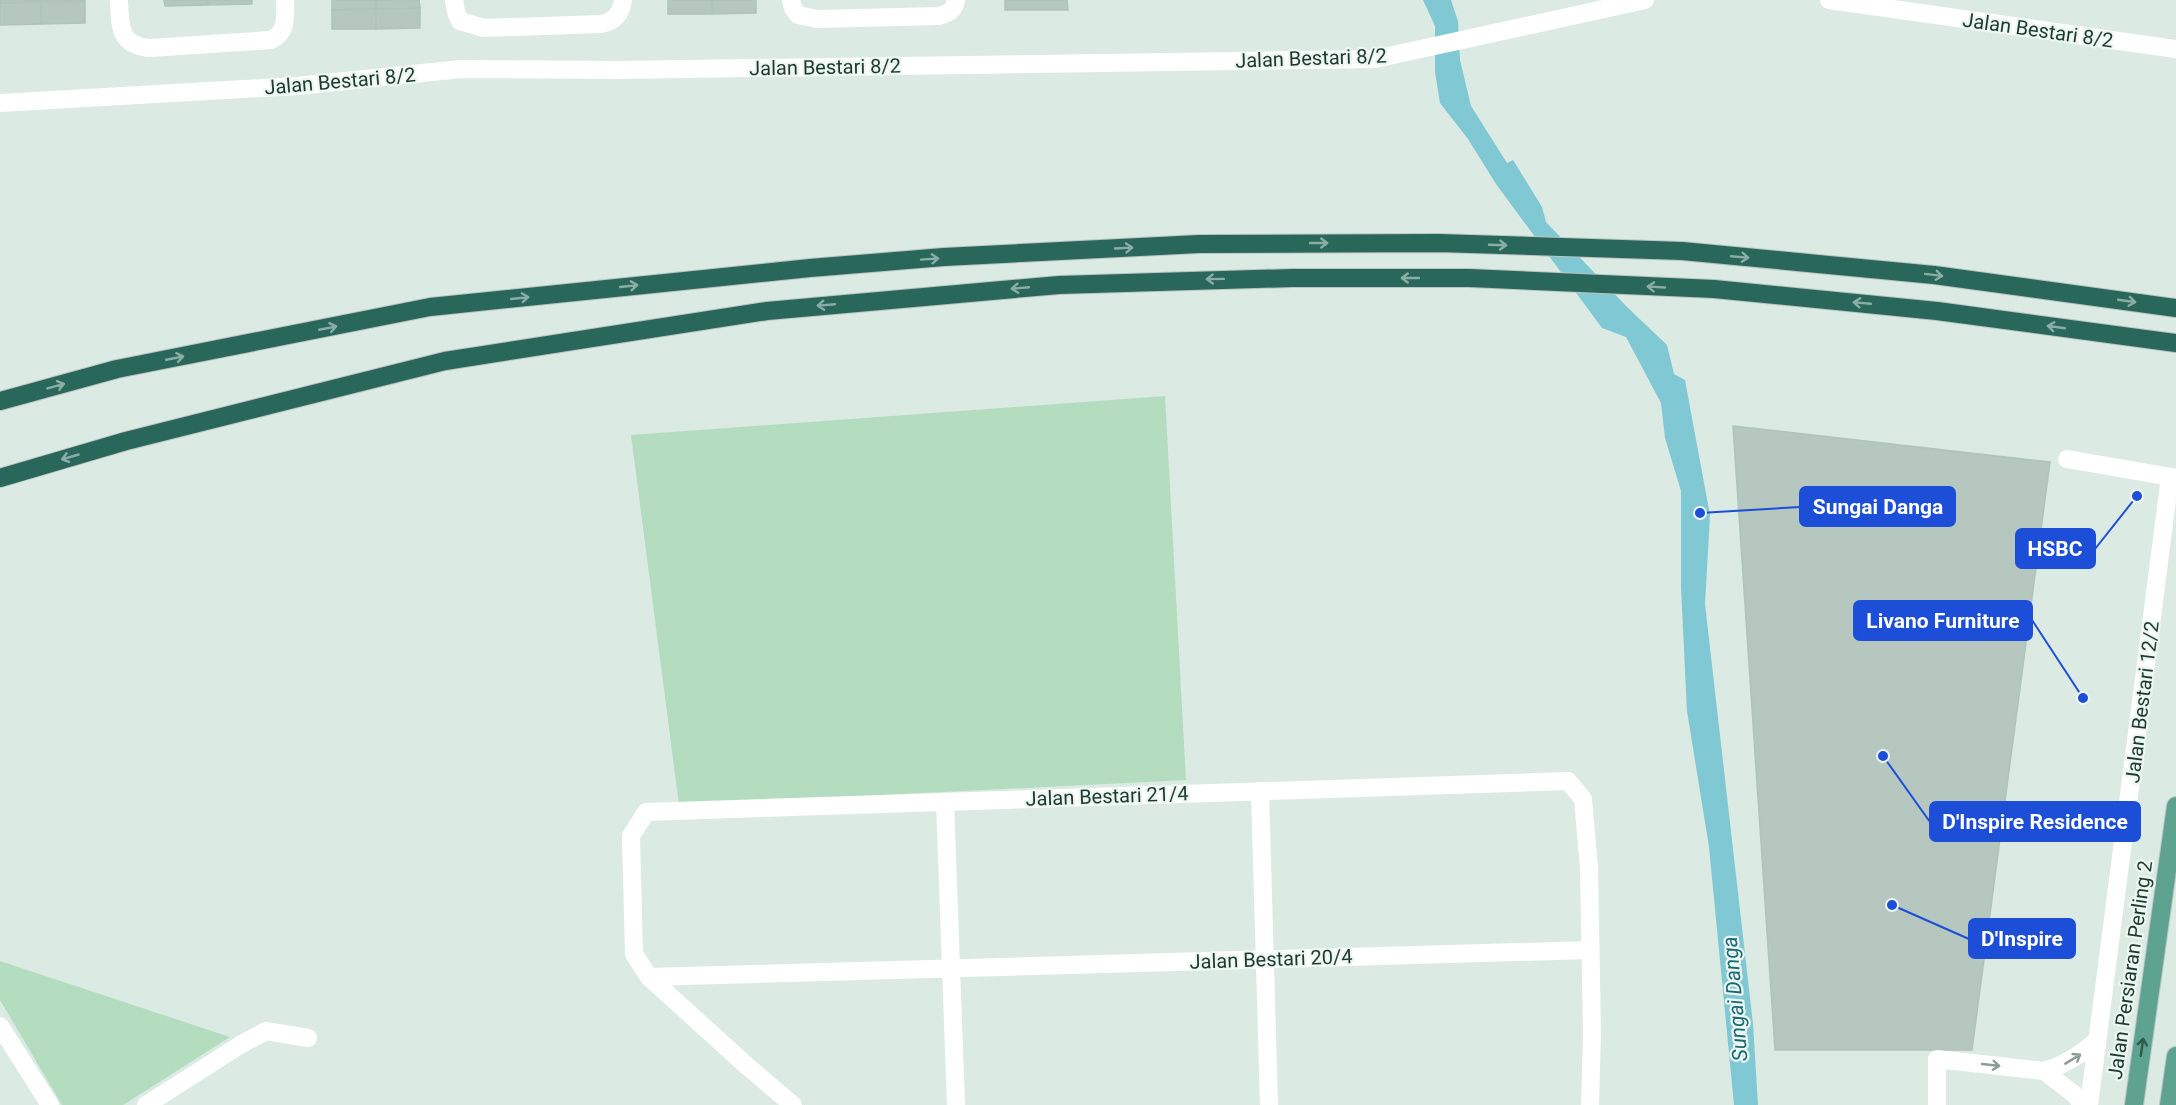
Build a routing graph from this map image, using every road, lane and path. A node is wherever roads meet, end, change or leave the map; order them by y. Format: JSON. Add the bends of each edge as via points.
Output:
{"nodes":[{"id":1,"x":119,"y":0,"type":"edge"},
{"id":2,"x":285,"y":0,"type":"edge"},
{"id":3,"x":454,"y":0,"type":"edge"},
{"id":4,"x":623,"y":0,"type":"edge"},
{"id":5,"x":791,"y":0,"type":"edge"},
{"id":6,"x":956,"y":0,"type":"edge"},
{"id":7,"x":1645,"y":0,"type":"edge"},
{"id":8,"x":1829,"y":0,"type":"edge"},
{"id":9,"x":2176,"y":50,"type":"edge"},
{"id":10,"x":0,"y":103,"type":"edge"},
{"id":11,"x":2176,"y":308,"type":"edge"},
{"id":12,"x":2176,"y":343,"type":"edge"},
{"id":13,"x":0,"y":401,"type":"edge"},
{"id":14,"x":2067,"y":459,"type":"dead end"},
{"id":15,"x":2173,"y":477,"type":"edge"},
{"id":16,"x":0,"y":478,"type":"edge"},
{"id":17,"x":1260,"y":791,"type":"junction"},
{"id":18,"x":945,"y":802,"type":"junction"},
{"id":19,"x":2176,"y":806,"type":"edge"},
{"id":20,"x":1590,"y":950,"type":"junction"},
{"id":21,"x":1265,"y":959,"type":"junction"},
{"id":22,"x":951,"y":968,"type":"junction"},
{"id":23,"x":649,"y":976,"type":"junction"},
{"id":24,"x":0,"y":1026,"type":"edge"},
{"id":25,"x":308,"y":1038,"type":"dead end"},
{"id":26,"x":2097,"y":1040,"type":"junction"},
{"id":27,"x":2176,"y":1056,"type":"edge"},
{"id":28,"x":2044,"y":1071,"type":"junction"},
{"id":29,"x":50,"y":1105,"type":"edge"},
{"id":30,"x":146,"y":1105,"type":"edge"},
{"id":31,"x":794,"y":1105,"type":"edge"},
{"id":32,"x":956,"y":1105,"type":"edge"},
{"id":33,"x":1269,"y":1105,"type":"edge"},
{"id":34,"x":1590,"y":1105,"type":"edge"},
{"id":35,"x":1937,"y":1105,"type":"edge"},
{"id":36,"x":2083,"y":1105,"type":"edge"},
{"id":37,"x":2089,"y":1105,"type":"edge"},
{"id":38,"x":2134,"y":1105,"type":"edge"},
{"id":39,"x":2169,"y":1105,"type":"edge"}],
"edges":[{"from":1,"to":2,"type":"street","via":[[122,33],[138,48],[271,40],[284,28]]},
{"from":3,"to":4,"type":"street","via":[[460,21],[484,28],[601,24],[617,17]]},
{"from":5,"to":6,"type":"street","via":[[798,15],[817,19],[939,16],[949,13]]},
{"from":7,"to":10,"type":"street","name":"Jalan Bestari 8/2","via":[[1375,59],[461,69],[297,86]]},
{"from":8,"to":9,"type":"street","name":"Jalan Bestari 8/2"},
{"from":13,"to":11,"type":"highway","one_way":true,"via":[[117,369],[430,307],[944,257],[1199,244],[1439,243],[1682,251],[1934,275]]},
{"from":12,"to":16,"type":"highway","one_way":true,"via":[[1937,311],[1714,289],[1469,278],[1292,278],[1059,285],[767,311],[445,361],[138,438]]},
{"from":14,"to":15,"type":"street"},
{"from":15,"to":26,"type":"street","name":"Jalan Bestari 12/2"},
{"from":17,"to":18,"type":"street","name":"Jalan Bestari 21/4"},
{"from":17,"to":20,"type":"street","name":"Jalan Bestari 21/4","via":[[1568,781],[1583,800]]},
{"from":17,"to":21,"type":"street"},
{"from":18,"to":22,"type":"street"},
{"from":18,"to":23,"type":"street","name":"Jalan Bestari 21/4","via":[[646,812],[631,836],[634,954]]},
{"from":38,"to":19,"type":"main road","name":"Jalan Persiaran Perling 2","one_way":true},
{"from":20,"to":21,"type":"street","name":"Jalan Bestari 20/4"},
{"from":20,"to":34,"type":"street"},
{"from":21,"to":22,"type":"street","name":"Jalan Bestari 20/4"},
{"from":21,"to":33,"type":"street"},
{"from":22,"to":23,"type":"street","name":"Jalan Bestari 20/4"},
{"from":22,"to":32,"type":"street"},
{"from":23,"to":31,"type":"street"},
{"from":24,"to":29,"type":"street"},
{"from":25,"to":30,"type":"street","via":[[266,1032],[240,1044]]},
{"from":28,"to":26,"type":"street","one_way":true,"via":[[2072,1060]]},
{"from":26,"to":37,"type":"street","name":"Jalan Bestari 12/2"},
{"from":27,"to":39,"type":"main road"},
{"from":35,"to":28,"type":"street","one_way":true,"via":[[1937,1059]]},
{"from":28,"to":36,"type":"street"}]}
